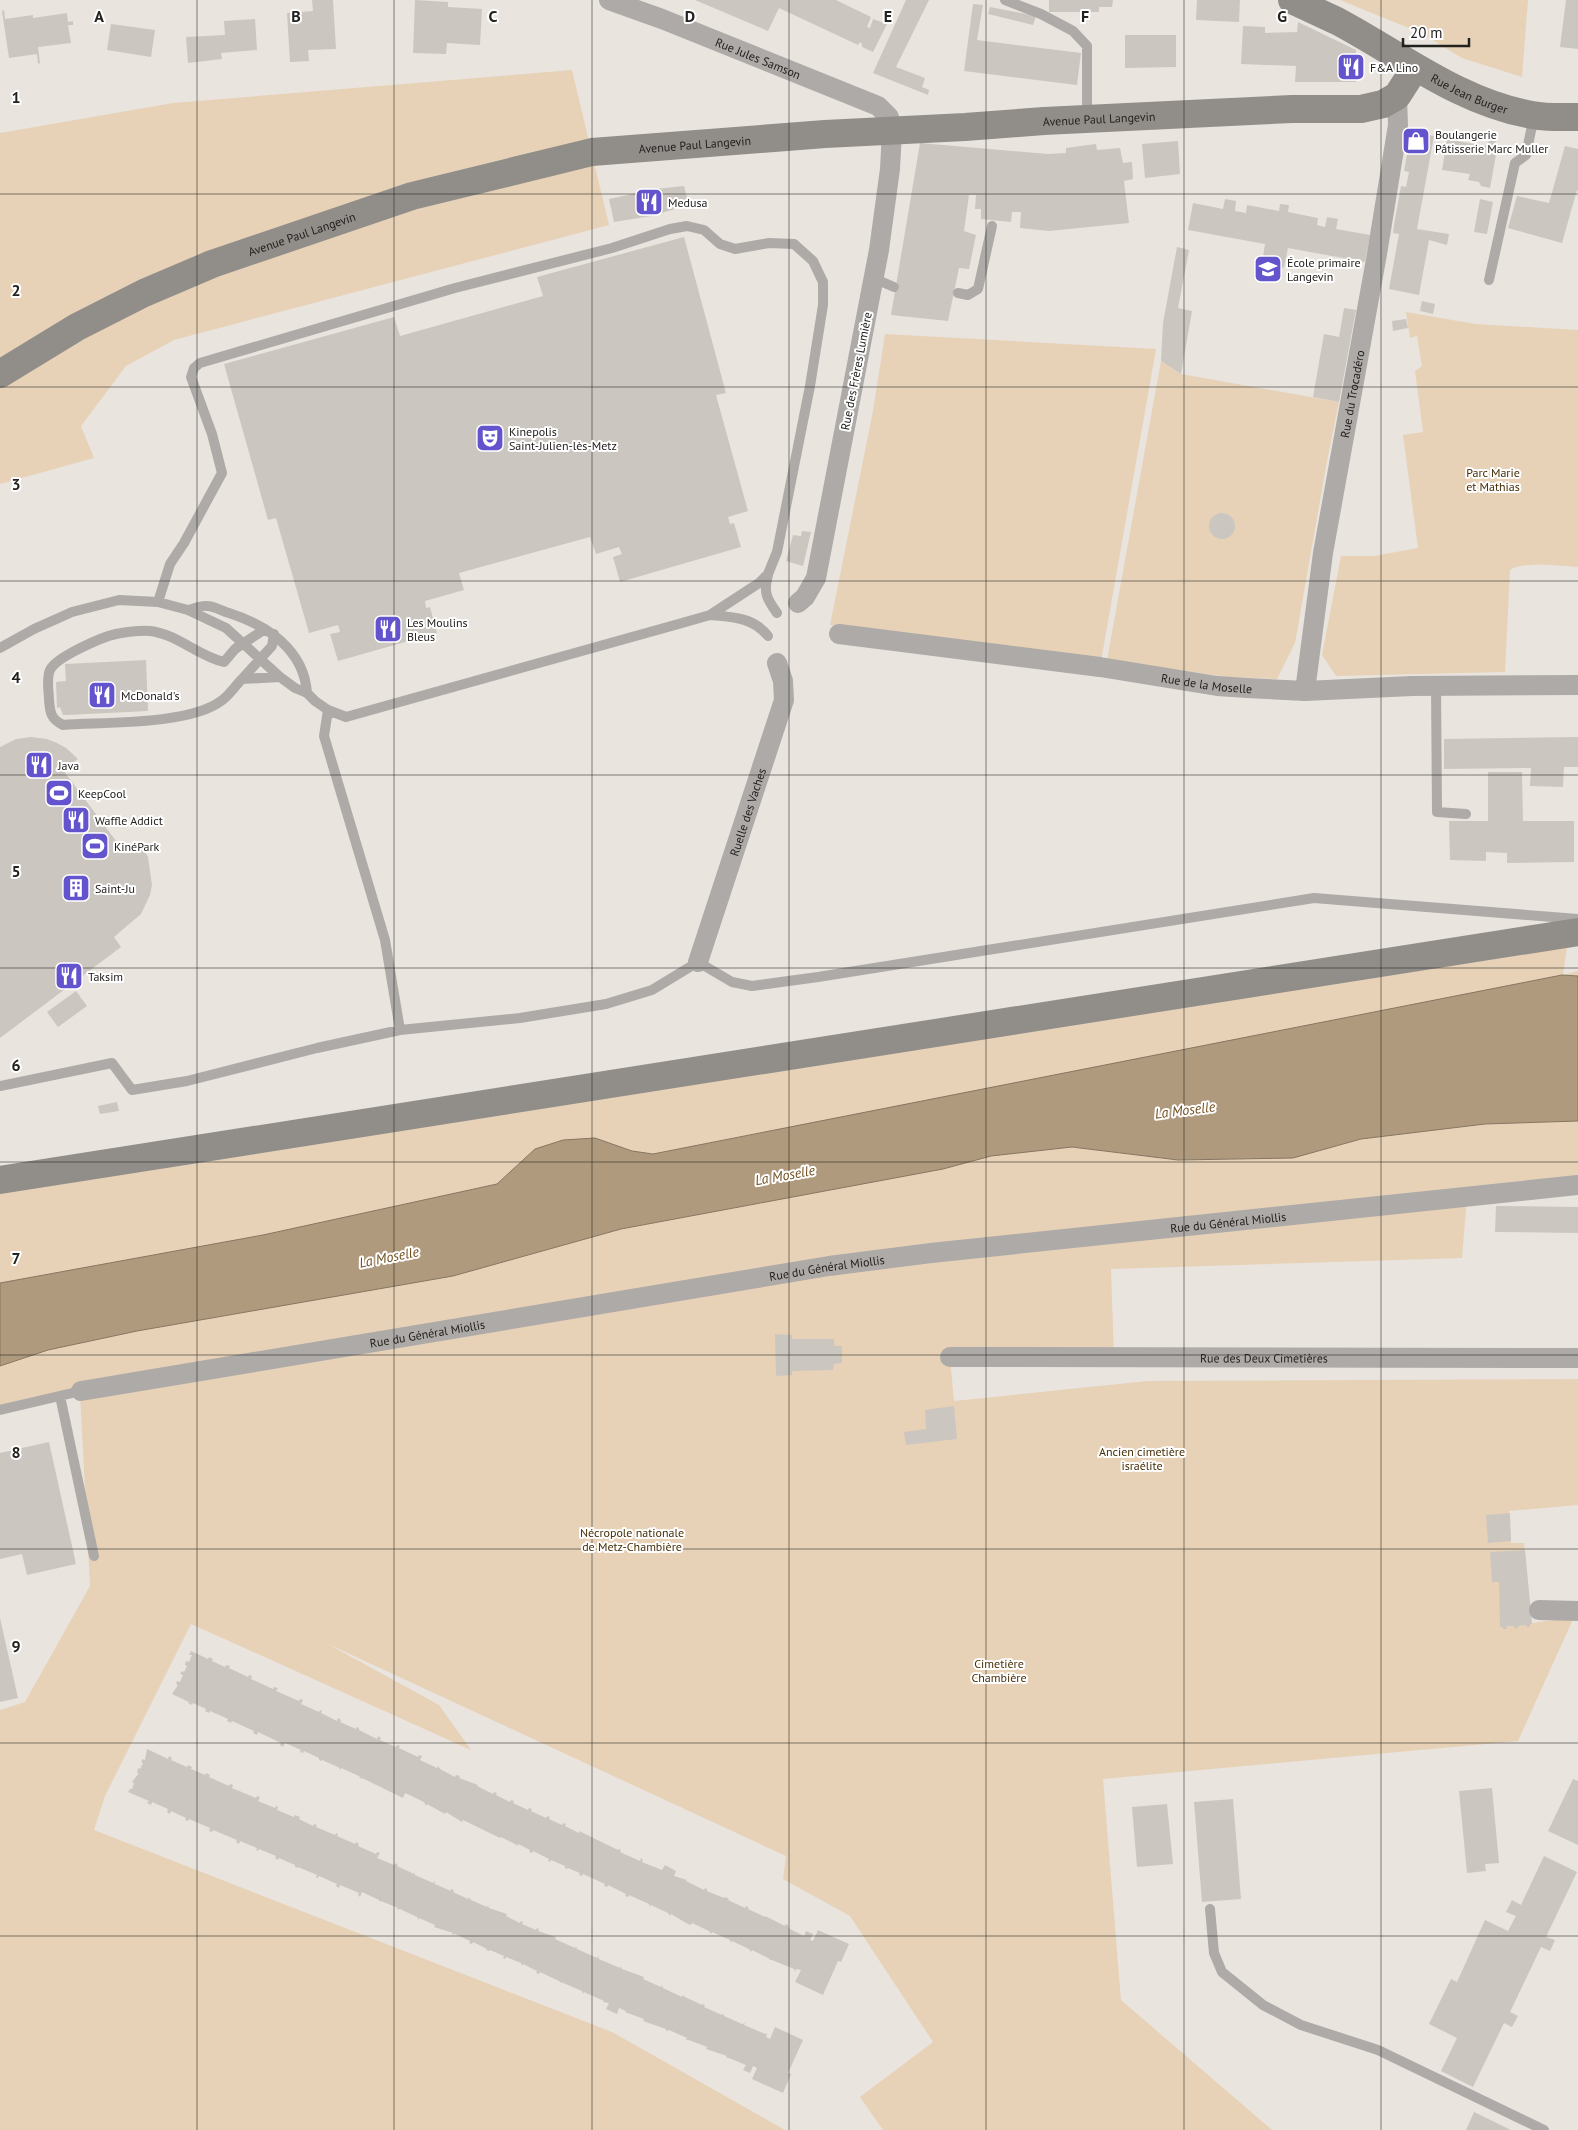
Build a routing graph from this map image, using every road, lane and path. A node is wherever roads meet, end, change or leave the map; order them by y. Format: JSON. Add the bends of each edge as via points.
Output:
{"nodes":[{"id":1,"x":610,"y":0,"type":"edge"},
{"id":2,"x":1005,"y":0,"type":"edge"},
{"id":3,"x":1292,"y":0,"type":"edge"},
{"id":4,"x":1415,"y":68,"type":"junction"},
{"id":5,"x":1397,"y":96,"type":"junction"},
{"id":6,"x":1534,"y":116,"type":"junction"},
{"id":7,"x":1578,"y":117,"type":"edge"},
{"id":8,"x":1087,"y":120,"type":"junction"},
{"id":9,"x":892,"y":131,"type":"junction"},
{"id":10,"x":992,"y":226,"type":"dead end"},
{"id":11,"x":873,"y":278,"type":"junction"},
{"id":12,"x":1488,"y":280,"type":"dead end"},
{"id":13,"x":894,"y":287,"type":"dead end"},
{"id":14,"x":958,"y":293,"type":"dead end"},
{"id":15,"x":0,"y":374,"type":"edge"},
{"id":16,"x":768,"y":574,"type":"junction"},
{"id":17,"x":158,"y":602,"type":"junction"},
{"id":18,"x":798,"y":603,"type":"dead end"},
{"id":19,"x":188,"y":610,"type":"junction"},
{"id":20,"x":777,"y":613,"type":"dead end"},
{"id":21,"x":710,"y":614,"type":"junction"},
{"id":22,"x":269,"y":632,"type":"junction"},
{"id":23,"x":839,"y":634,"type":"dead end"},
{"id":24,"x":768,"y":636,"type":"dead end"},
{"id":25,"x":244,"y":643,"type":"junction"},
{"id":26,"x":0,"y":648,"type":"edge"},
{"id":27,"x":262,"y":659,"type":"junction"},
{"id":28,"x":778,"y":663,"type":"dead end"},
{"id":29,"x":280,"y":677,"type":"junction"},
{"id":30,"x":242,"y":679,"type":"junction"},
{"id":31,"x":1578,"y":685,"type":"edge"},
{"id":32,"x":1436,"y":686,"type":"junction"},
{"id":33,"x":1305,"y":691,"type":"junction"},
{"id":34,"x":307,"y":692,"type":"junction"},
{"id":35,"x":328,"y":710,"type":"junction"},
{"id":36,"x":1466,"y":814,"type":"dead end"},
{"id":37,"x":1578,"y":919,"type":"edge"},
{"id":38,"x":1578,"y":932,"type":"edge"},
{"id":39,"x":698,"y":962,"type":"junction"},
{"id":40,"x":400,"y":1030,"type":"junction"},
{"id":41,"x":0,"y":1086,"type":"edge"},
{"id":42,"x":0,"y":1180,"type":"edge"},
{"id":43,"x":1578,"y":1185,"type":"edge"},
{"id":44,"x":950,"y":1357,"type":"dead end"},
{"id":45,"x":1578,"y":1358,"type":"edge"},
{"id":46,"x":81,"y":1391,"type":"joint"},
{"id":47,"x":60,"y":1396,"type":"junction"},
{"id":48,"x":0,"y":1410,"type":"edge"},
{"id":49,"x":94,"y":1556,"type":"dead end"},
{"id":50,"x":1539,"y":1610,"type":"dead end"},
{"id":51,"x":1578,"y":1611,"type":"edge"},
{"id":52,"x":1210,"y":1909,"type":"dead end"},
{"id":53,"x":1544,"y":2130,"type":"edge"}],
"edges":[{"from":1,"to":9,"type":"street","name":"Rue Jules Samson","via":[[878,106],[889,117]]},
{"from":2,"to":8,"type":"lane","via":[[1074,31],[1087,46]]},
{"from":3,"to":4,"type":"main road","name":"Rue Jean Burger","via":[[1338,22]]},
{"from":4,"to":5,"type":"main road"},
{"from":4,"to":6,"type":"main road","name":"Rue Jean Burger","via":[[1472,96]]},
{"from":5,"to":8,"type":"main road","name":"Avenue Paul Langevin","via":[[1383,104],[1361,109],[1292,109]]},
{"from":5,"to":33,"type":"street","name":"Rue du Trocadéro","via":[[1398,125],[1323,553]]},
{"from":6,"to":7,"type":"main road","name":"Rue Jean Burger"},
{"from":6,"to":12,"type":"lane","via":[[1526,155],[1515,163]]},
{"from":8,"to":9,"type":"main road","name":"Avenue Paul Langevin"},
{"from":9,"to":11,"type":"street","name":"Rue des Frères Lumière","via":[[890,169]]},
{"from":9,"to":15,"type":"main road","name":"Avenue Paul Langevin","via":[[592,152],[412,196],[203,267],[76,327]]},
{"from":10,"to":14,"type":"lane","via":[[978,289],[968,294]]},
{"from":11,"to":13,"type":"lane"},
{"from":11,"to":18,"type":"street","name":"Rue des Frères Lumière","via":[[816,578]]},
{"from":16,"to":17,"type":"lane","via":[[777,552],[810,386],[823,305],[823,282],[812,260],[794,244],[768,242],[735,249],[720,244],[704,230],[686,226],[454,288],[200,363],[191,377],[222,473],[170,564]]},
{"from":16,"to":20,"type":"lane","via":[[765,587],[768,600]]},
{"from":16,"to":21,"type":"lane","via":[[760,583]]},
{"from":17,"to":19,"type":"lane"},
{"from":17,"to":26,"type":"lane","via":[[119,600],[81,610],[34,629]]},
{"from":19,"to":22,"type":"lane","via":[[207,606]]},
{"from":19,"to":25,"type":"lane","via":[[226,628]]},
{"from":21,"to":24,"type":"lane","via":[[746,619],[761,627]]},
{"from":21,"to":35,"type":"lane","via":[[346,716]]},
{"from":22,"to":25,"type":"lane"},
{"from":22,"to":27,"type":"lane","via":[[272,646]]},
{"from":22,"to":34,"type":"lane","via":[[294,656],[306,680]]},
{"from":23,"to":33,"type":"street","name":"Rue de la Moselle","via":[[1217,686]]},
{"from":25,"to":27,"type":"lane"},
{"from":25,"to":30,"type":"lane","via":[[224,662],[210,659],[173,638],[151,631],[114,634],[68,656],[50,669],[50,714],[63,724],[173,718],[194,714],[222,700]]},
{"from":27,"to":29,"type":"lane"},
{"from":27,"to":30,"type":"lane"},
{"from":28,"to":39,"type":"street","name":"Ruelle des Vaches","via":[[784,700]]},
{"from":29,"to":30,"type":"lane"},
{"from":29,"to":34,"type":"lane"},
{"from":31,"to":32,"type":"street","name":"Rue de la Moselle"},
{"from":32,"to":33,"type":"street","name":"Rue de la Moselle"},
{"from":32,"to":36,"type":"lane","via":[[1436,812]]},
{"from":34,"to":35,"type":"lane"},
{"from":35,"to":40,"type":"lane","via":[[324,736],[385,940]]},
{"from":37,"to":39,"type":"lane","via":[[1314,898],[752,986],[732,982]]},
{"from":38,"to":42,"type":"main road"},
{"from":39,"to":40,"type":"lane","via":[[652,990],[606,1004],[520,1018]]},
{"from":40,"to":41,"type":"lane","via":[[187,1081],[132,1090],[112,1063]]},
{"from":43,"to":46,"type":"street","name":"Rue du Général Miollis","via":[[829,1266]]},
{"from":44,"to":45,"type":"street","name":"Rue des Deux Cimetières"},
{"from":46,"to":47,"type":"lane"},
{"from":47,"to":48,"type":"lane"},
{"from":47,"to":49,"type":"lane"},
{"from":50,"to":51,"type":"street"},
{"from":52,"to":53,"type":"lane","via":[[1214,1953],[1222,1972],[1263,2005],[1301,2025],[1378,2050]]}]}
